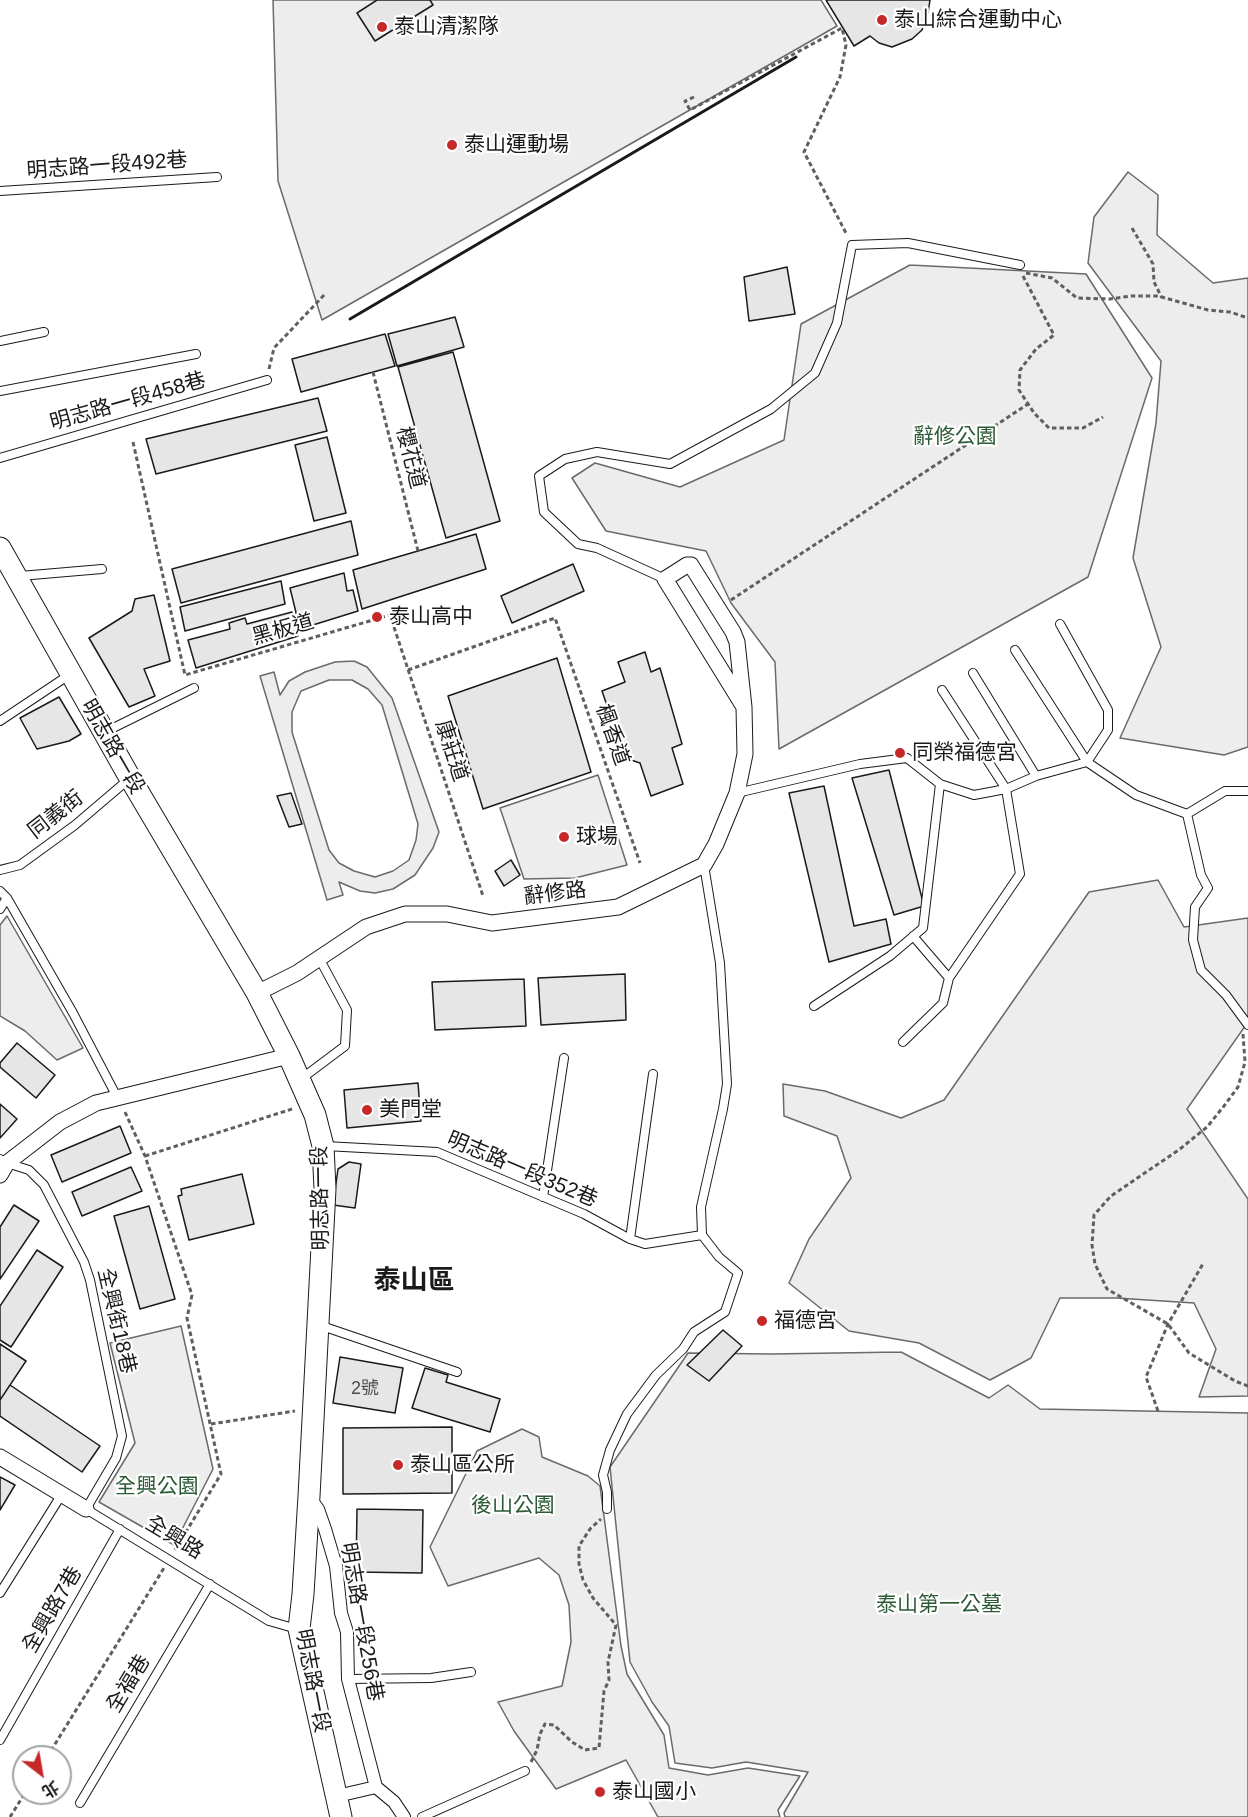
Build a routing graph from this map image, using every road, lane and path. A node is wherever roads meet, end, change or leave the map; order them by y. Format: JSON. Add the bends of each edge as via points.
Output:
{"nodes":[{"id":1,"x":694,"y":97,"type":"dead end"},
{"id":2,"x":217,"y":177,"type":"dead end"},
{"id":3,"x":0,"y":191,"type":"edge"},
{"id":4,"x":1132,"y":228,"type":"dead end"},
{"id":5,"x":852,"y":245,"type":"junction"},
{"id":6,"x":1021,"y":269,"type":"junction"},
{"id":7,"x":326,"y":293,"type":"dead end"},
{"id":8,"x":1162,"y":298,"type":"junction"},
{"id":9,"x":1248,"y":318,"type":"edge"},
{"id":10,"x":44,"y":332,"type":"dead end"},
{"id":11,"x":0,"y":341,"type":"edge"},
{"id":12,"x":196,"y":354,"type":"dead end"},
{"id":13,"x":373,"y":372,"type":"dead end"},
{"id":14,"x":267,"y":380,"type":"joint"},
{"id":15,"x":0,"y":391,"type":"edge"},
{"id":16,"x":1028,"y":404,"type":"junction"},
{"id":17,"x":1103,"y":417,"type":"dead end"},
{"id":18,"x":133,"y":442,"type":"dead end"},
{"id":19,"x":0,"y":458,"type":"edge"},
{"id":20,"x":0,"y":548,"type":"edge"},
{"id":21,"x":418,"y":551,"type":"dead end"},
{"id":22,"x":102,"y":568,"type":"dead end"},
{"id":23,"x":16,"y":577,"type":"junction"},
{"id":24,"x":665,"y":579,"type":"junction"},
{"id":25,"x":719,"y":609,"type":"junction"},
{"id":26,"x":390,"y":615,"type":"joint"},
{"id":27,"x":1060,"y":624,"type":"dead end"},
{"id":28,"x":1015,"y":650,"type":"dead end"},
{"id":29,"x":408,"y":670,"type":"junction"},
{"id":30,"x":973,"y":673,"type":"dead end"},
{"id":31,"x":70,"y":674,"type":"junction"},
{"id":32,"x":194,"y":688,"type":"dead end"},
{"id":33,"x":942,"y":690,"type":"dead end"},
{"id":34,"x":744,"y":707,"type":"junction"},
{"id":35,"x":0,"y":721,"type":"edge"},
{"id":36,"x":104,"y":733,"type":"junction"},
{"id":37,"x":1087,"y":762,"type":"junction"},
{"id":38,"x":1036,"y":776,"type":"junction"},
{"id":39,"x":130,"y":778,"type":"junction"},
{"id":40,"x":940,"y":784,"type":"junction"},
{"id":41,"x":1006,"y":789,"type":"junction"},
{"id":42,"x":1248,"y":791,"type":"edge"},
{"id":43,"x":737,"y":793,"type":"junction"},
{"id":44,"x":1187,"y":814,"type":"junction"},
{"id":45,"x":640,"y":863,"type":"dead end"},
{"id":46,"x":704,"y":865,"type":"junction"},
{"id":47,"x":0,"y":870,"type":"edge"},
{"id":48,"x":0,"y":891,"type":"edge"},
{"id":49,"x":483,"y":896,"type":"dead end"},
{"id":50,"x":7,"y":898,"type":"junction"},
{"id":51,"x":0,"y":909,"type":"edge"},
{"id":52,"x":913,"y":936,"type":"junction"},
{"id":53,"x":319,"y":957,"type":"junction"},
{"id":54,"x":949,"y":978,"type":"junction"},
{"id":55,"x":257,"y":993,"type":"junction"},
{"id":56,"x":814,"y":1006,"type":"dead end"},
{"id":57,"x":1242,"y":1017,"type":"junction"},
{"id":58,"x":1248,"y":1025,"type":"edge"},
{"id":59,"x":903,"y":1042,"type":"dead end"},
{"id":60,"x":289,"y":1056,"type":"junction"},
{"id":61,"x":564,"y":1058,"type":"dead end"},
{"id":62,"x":653,"y":1074,"type":"dead end"},
{"id":63,"x":300,"y":1080,"type":"junction"},
{"id":64,"x":117,"y":1097,"type":"junction"},
{"id":65,"x":311,"y":1106,"type":"junction"},
{"id":66,"x":323,"y":1146,"type":"junction"},
{"id":67,"x":145,"y":1156,"type":"junction"},
{"id":68,"x":2,"y":1166,"type":"edge"},
{"id":69,"x":543,"y":1197,"type":"junction"},
{"id":70,"x":702,"y":1235,"type":"junction"},
{"id":71,"x":630,"y":1239,"type":"junction"},
{"id":72,"x":1204,"y":1262,"type":"dead end"},
{"id":73,"x":1168,"y":1324,"type":"junction"},
{"id":74,"x":318,"y":1325,"type":"junction"},
{"id":75,"x":457,"y":1372,"type":"dead end"},
{"id":76,"x":1248,"y":1386,"type":"edge"},
{"id":77,"x":313,"y":1409,"type":"junction"},
{"id":78,"x":1158,"y":1411,"type":"dead end"},
{"id":79,"x":211,"y":1424,"type":"junction"},
{"id":80,"x":0,"y":1457,"type":"edge"},
{"id":81,"x":62,"y":1494,"type":"junction"},
{"id":82,"x":309,"y":1496,"type":"junction"},
{"id":83,"x":86,"y":1509,"type":"junction"},
{"id":84,"x":608,"y":1509,"type":"joint"},
{"id":85,"x":120,"y":1529,"type":"junction"},
{"id":86,"x":169,"y":1560,"type":"junction"},
{"id":87,"x":210,"y":1584,"type":"junction"},
{"id":88,"x":0,"y":1593,"type":"edge"},
{"id":89,"x":298,"y":1629,"type":"junction"},
{"id":90,"x":471,"y":1672,"type":"dead end"},
{"id":91,"x":348,"y":1679,"type":"junction"},
{"id":92,"x":0,"y":1740,"type":"edge"},
{"id":93,"x":54,"y":1745,"type":"edge"},
{"id":94,"x":525,"y":1771,"type":"joint"},
{"id":95,"x":376,"y":1787,"type":"junction"},
{"id":96,"x":80,"y":1803,"type":"dead end"},
{"id":97,"x":339,"y":1807,"type":"edge"},
{"id":98,"x":404,"y":1817,"type":"edge"},
{"id":99,"x":422,"y":1817,"type":"edge"}],
"edges":[{"from":1,"to":5,"type":"path","via":[[685,101],[690,110],[843,28],[846,45],[840,77],[804,152]]},
{"from":2,"to":3,"type":"lane","name":"明志路一段492巷"},
{"from":4,"to":8,"type":"path","via":[[1153,264],[1154,282]]},
{"from":5,"to":6,"type":"lane","via":[[908,243]]},
{"from":5,"to":24,"type":"lane","via":[[837,323],[815,372],[771,409],[670,464],[597,452],[565,459],[539,476],[544,512],[578,544],[597,548]]},
{"from":6,"to":8,"type":"path","via":[[1052,278],[1077,298]]},
{"from":6,"to":16,"type":"path","via":[[1054,335],[1036,349],[1020,370],[1019,390]]},
{"from":7,"to":14,"type":"path","via":[[274,348]]},
{"from":8,"to":9,"type":"path"},
{"from":10,"to":11,"type":"lane"},
{"from":12,"to":15,"type":"lane"},
{"from":13,"to":21,"type":"path","name":"櫻花道"},
{"from":14,"to":19,"type":"lane","name":"明志路一段458巷"},
{"from":16,"to":17,"type":"path","via":[[1049,428],[1083,428]]},
{"from":16,"to":25,"type":"path"},
{"from":18,"to":26,"type":"path","name":"黑板道","via":[[185,675]]},
{"from":20,"to":23,"type":"main road","name":"明志路一段"},
{"from":22,"to":23,"type":"lane"},
{"from":23,"to":31,"type":"main road","name":"明志路一段"},
{"from":24,"to":25,"type":"street","via":[[691,565]]},
{"from":24,"to":34,"type":"street"},
{"from":25,"to":34,"type":"street","via":[[737,642]]},
{"from":26,"to":29,"type":"path","name":"康莊道"},
{"from":27,"to":37,"type":"lane","via":[[1108,710],[1108,730]]},
{"from":28,"to":37,"type":"lane"},
{"from":29,"to":45,"type":"path","name":"楓香道","via":[[555,618]]},
{"from":29,"to":49,"type":"path","name":"康莊道"},
{"from":30,"to":38,"type":"lane"},
{"from":31,"to":35,"type":"lane"},
{"from":31,"to":36,"type":"main road","name":"明志路一段"},
{"from":32,"to":36,"type":"lane"},
{"from":33,"to":41,"type":"lane"},
{"from":34,"to":43,"type":"street","via":[[745,754]]},
{"from":36,"to":39,"type":"main road","name":"明志路一段"},
{"from":37,"to":38,"type":"lane"},
{"from":37,"to":44,"type":"lane","via":[[1136,795]]},
{"from":38,"to":41,"type":"lane"},
{"from":39,"to":47,"type":"lane","name":"同義街","via":[[20,865]]},
{"from":39,"to":55,"type":"main road","name":"明志路一段"},
{"from":40,"to":41,"type":"lane","via":[[974,795]]},
{"from":40,"to":43,"type":"lane","via":[[907,758],[860,764]]},
{"from":40,"to":52,"type":"lane","via":[[923,928]]},
{"from":41,"to":54,"type":"lane","via":[[1020,874]]},
{"from":42,"to":44,"type":"lane","via":[[1225,791]]},
{"from":43,"to":46,"type":"street"},
{"from":44,"to":57,"type":"lane","via":[[1201,875],[1208,888],[1195,907],[1193,940],[1201,970]]},
{"from":46,"to":53,"type":"street","name":"辭修路","via":[[618,907],[492,923],[447,914],[405,914],[366,927]]},
{"from":46,"to":70,"type":"lane","via":[[720,963],[727,1084],[701,1207]]},
{"from":48,"to":50,"type":"lane"},
{"from":50,"to":51,"type":"lane"},
{"from":50,"to":64,"type":"lane"},
{"from":52,"to":54,"type":"lane"},
{"from":52,"to":56,"type":"lane","via":[[890,956]]},
{"from":53,"to":55,"type":"street","name":"辭修路"},
{"from":53,"to":63,"type":"lane","via":[[348,1010],[345,1046]]},
{"from":54,"to":59,"type":"lane","via":[[943,1003]]},
{"from":55,"to":60,"type":"main road","name":"明志路一段"},
{"from":57,"to":58,"type":"lane"},
{"from":57,"to":73,"type":"path","via":[[1245,1062],[1238,1086],[1224,1106],[1207,1127],[1111,1196],[1094,1215],[1095,1264],[1107,1289]]},
{"from":60,"to":63,"type":"main road","name":"明志路一段"},
{"from":60,"to":64,"type":"street"},
{"from":61,"to":69,"type":"lane"},
{"from":62,"to":71,"type":"lane"},
{"from":63,"to":65,"type":"main road","name":"明志路一段"},
{"from":64,"to":67,"type":"path"},
{"from":64,"to":68,"type":"street","via":[[60,1122]]},
{"from":65,"to":66,"type":"main road","name":"明志路一段"},
{"from":65,"to":67,"type":"path","via":[[288,1109]]},
{"from":66,"to":69,"type":"lane","name":"明志路一段352巷","via":[[437,1152]]},
{"from":66,"to":74,"type":"main road","name":"明志路一段","via":[[325,1189]]},
{"from":67,"to":79,"type":"path","via":[[192,1294],[187,1318]]},
{"from":68,"to":83,"type":"lane","name":"全興街18巷","via":[[29,1170],[44,1185],[84,1262],[94,1297],[122,1437],[116,1458]]},
{"from":69,"to":71,"type":"lane","name":"明志路一段352巷"},
{"from":70,"to":71,"type":"lane","name":"明志路一段352巷","via":[[645,1244]]},
{"from":70,"to":84,"type":"lane","via":[[738,1273],[725,1311],[694,1332],[627,1414],[603,1475]]},
{"from":72,"to":73,"type":"path"},
{"from":73,"to":76,"type":"path","via":[[1189,1353]]},
{"from":73,"to":78,"type":"path","via":[[1146,1377]]},
{"from":74,"to":75,"type":"lane"},
{"from":74,"to":77,"type":"main road","name":"明志路一段"},
{"from":77,"to":79,"type":"path"},
{"from":77,"to":82,"type":"main road","name":"明志路一段"},
{"from":79,"to":86,"type":"path","via":[[221,1474]]},
{"from":80,"to":81,"type":"street","name":"全興路"},
{"from":81,"to":83,"type":"street","name":"全興路"},
{"from":81,"to":88,"type":"lane"},
{"from":82,"to":89,"type":"main road","name":"明志路一段"},
{"from":82,"to":91,"type":"street","name":"明志路一段256巷","via":[[318,1509],[336,1566],[347,1632]]},
{"from":83,"to":85,"type":"lane","name":"全興路"},
{"from":84,"to":94,"type":"path","via":[[579,1546],[583,1580],[616,1625],[608,1662],[609,1680],[603,1691],[598,1748],[585,1750],[554,1725],[545,1724]]},
{"from":85,"to":86,"type":"lane","name":"全興路"},
{"from":85,"to":92,"type":"lane","name":"全興路7巷"},
{"from":86,"to":87,"type":"lane","name":"全興路"},
{"from":86,"to":93,"type":"path"},
{"from":87,"to":89,"type":"lane","name":"全興路","via":[[269,1621]]},
{"from":87,"to":96,"type":"lane","name":"全福巷"},
{"from":89,"to":97,"type":"main road","name":"明志路一段"},
{"from":90,"to":91,"type":"lane","via":[[431,1678]]},
{"from":91,"to":95,"type":"street","name":"明志路一段256巷"},
{"from":94,"to":99,"type":"lane"},
{"from":95,"to":97,"type":"street"},
{"from":95,"to":98,"type":"street"}]}
